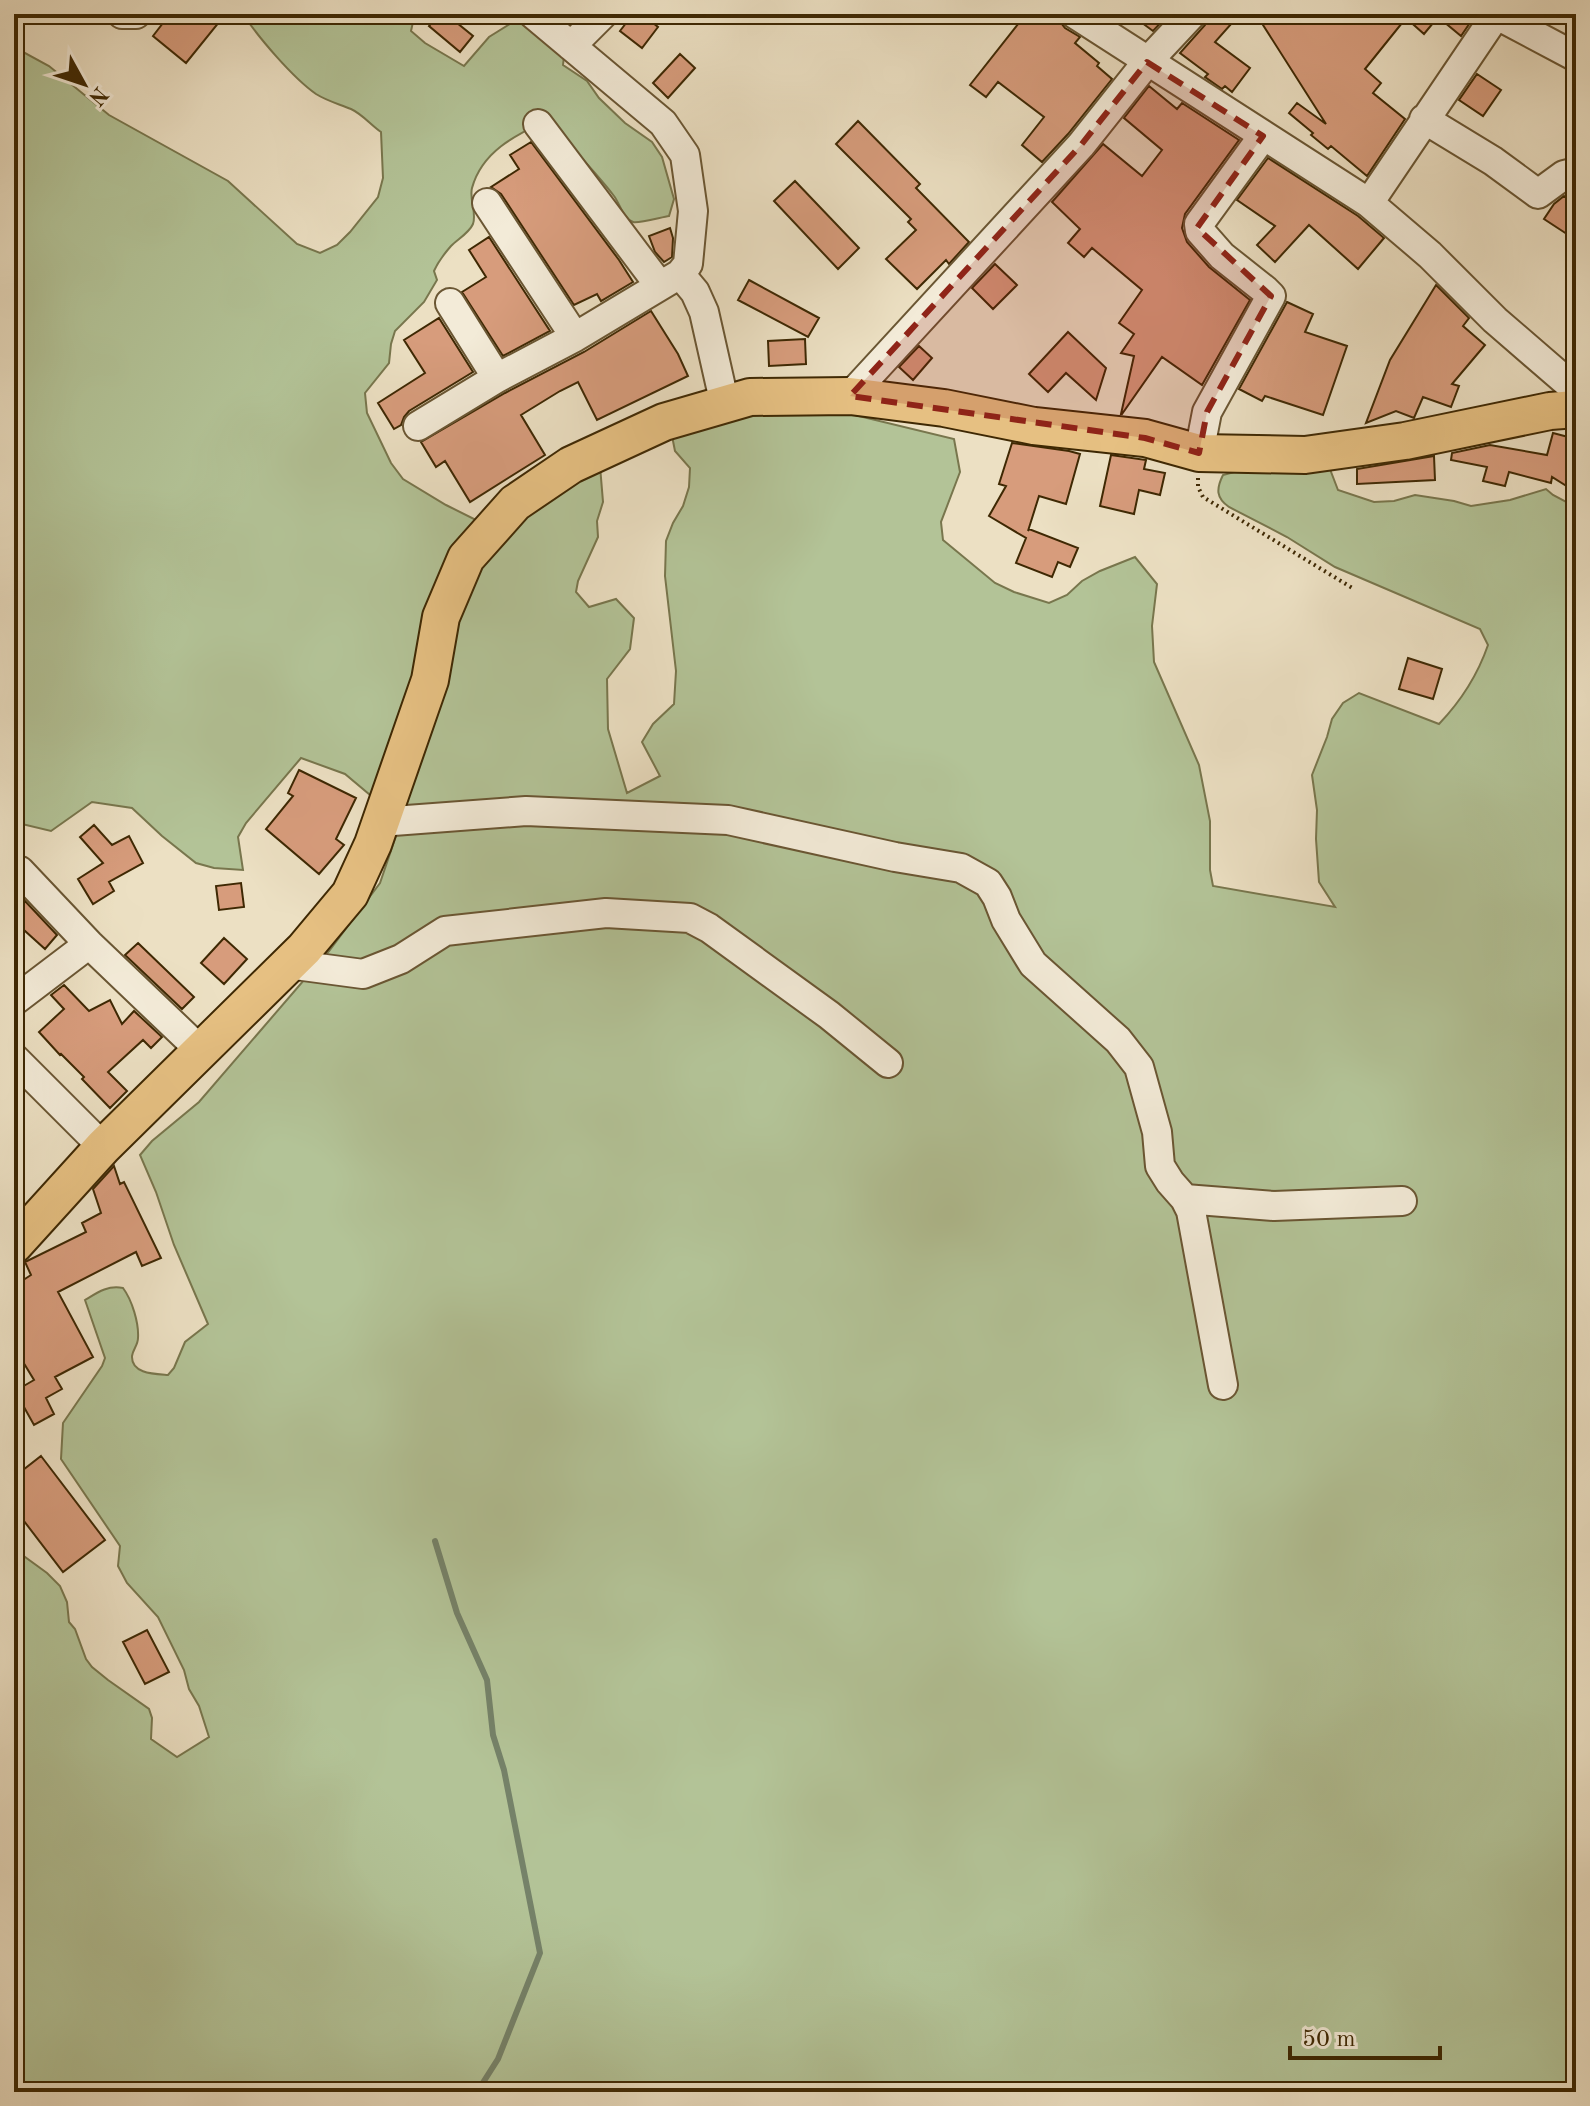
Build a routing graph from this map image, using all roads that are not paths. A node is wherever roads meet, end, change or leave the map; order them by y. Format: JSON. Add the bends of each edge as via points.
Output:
{"nodes":[{"id":1,"x":122,"y":14,"type":"edge"},
{"id":2,"x":136,"y":14,"type":"edge"},
{"id":3,"x":533,"y":14,"type":"edge"},
{"id":4,"x":603,"y":14,"type":"edge"},
{"id":5,"x":1075,"y":14,"type":"edge"},
{"id":6,"x":1192,"y":14,"type":"edge"},
{"id":7,"x":1504,"y":16,"type":"edge"},
{"id":8,"x":571,"y":46,"type":"junction"},
{"id":9,"x":1576,"y":57,"type":"edge"},
{"id":10,"x":1147,"y":62,"type":"junction"},
{"id":11,"x":1424,"y":119,"type":"junction"},
{"id":12,"x":538,"y":124,"type":"dead end"},
{"id":13,"x":1263,"y":136,"type":"junction"},
{"id":14,"x":1576,"y":172,"type":"edge"},
{"id":15,"x":487,"y":203,"type":"dead end"},
{"id":16,"x":1369,"y":203,"type":"junction"},
{"id":17,"x":670,"y":280,"type":"junction"},
{"id":18,"x":450,"y":303,"type":"dead end"},
{"id":19,"x":575,"y":337,"type":"junction"},
{"id":20,"x":497,"y":378,"type":"junction"},
{"id":21,"x":850,"y":396,"type":"junction"},
{"id":22,"x":1567,"y":398,"type":"edge"},
{"id":23,"x":725,"y":405,"type":"junction"},
{"id":24,"x":418,"y":426,"type":"dead end"},
{"id":25,"x":1199,"y":453,"type":"junction"},
{"id":26,"x":380,"y":822,"type":"junction"},
{"id":27,"x":20,"y":871,"type":"dead end"},
{"id":28,"x":89,"y":944,"type":"junction"},
{"id":29,"x":288,"y":964,"type":"junction"},
{"id":30,"x":14,"y":1001,"type":"edge"},
{"id":31,"x":201,"y":1051,"type":"junction"},
{"id":32,"x":14,"y":1058,"type":"edge"},
{"id":33,"x":888,"y":1063,"type":"dead end"},
{"id":34,"x":103,"y":1147,"type":"junction"},
{"id":35,"x":1185,"y":1199,"type":"junction"},
{"id":36,"x":1402,"y":1201,"type":"dead end"},
{"id":37,"x":14,"y":1245,"type":"edge"},
{"id":38,"x":1223,"y":1385,"type":"dead end"}],
"edges":[{"from":1,"to":2,"type":"street"},
{"from":3,"to":8,"type":"street"},
{"from":4,"to":8,"type":"street"},
{"from":5,"to":10,"type":"street"},
{"from":6,"to":10,"type":"street"},
{"from":7,"to":9,"type":"street"},
{"from":7,"to":11,"type":"street"},
{"from":8,"to":17,"type":"street","via":[[663,123],[685,155],[693,211],[688,264]]},
{"from":10,"to":13,"type":"street"},
{"from":10,"to":21,"type":"street","via":[[1081,145]]},
{"from":11,"to":14,"type":"street","via":[[1538,194]]},
{"from":11,"to":16,"type":"street"},
{"from":12,"to":17,"type":"street"},
{"from":13,"to":16,"type":"street"},
{"from":13,"to":25,"type":"street","via":[[1199,224],[1222,256],[1271,296],[1207,412]]},
{"from":15,"to":19,"type":"street"},
{"from":16,"to":22,"type":"street","via":[[1430,255]]},
{"from":17,"to":19,"type":"street"},
{"from":17,"to":23,"type":"street","via":[[695,292],[704,312]]},
{"from":18,"to":20,"type":"street"},
{"from":19,"to":20,"type":"street"},
{"from":20,"to":24,"type":"street"},
{"from":21,"to":23,"type":"main road","via":[[750,397]]},
{"from":21,"to":25,"type":"main road","via":[[1145,438]]},
{"from":22,"to":25,"type":"main road","via":[[1405,441],[1305,455]]},
{"from":23,"to":26,"type":"main road","via":[[664,422],[571,465],[515,503],[466,558],[441,617],[430,680]]},
{"from":26,"to":29,"type":"main road","via":[[350,894]]},
{"from":26,"to":35,"type":"street","via":[[526,811],[728,820],[961,868],[988,883],[1033,964],[1118,1040],[1139,1067],[1157,1132],[1160,1166]]},
{"from":27,"to":28,"type":"street"},
{"from":28,"to":30,"type":"street"},
{"from":28,"to":31,"type":"street"},
{"from":29,"to":31,"type":"main road"},
{"from":29,"to":33,"type":"street","via":[[363,974],[401,959],[445,931],[606,913],[690,918]]},
{"from":31,"to":34,"type":"main road"},
{"from":32,"to":34,"type":"street"},
{"from":34,"to":37,"type":"main road"},
{"from":35,"to":36,"type":"street","via":[[1274,1206]]},
{"from":35,"to":38,"type":"street"}]}
